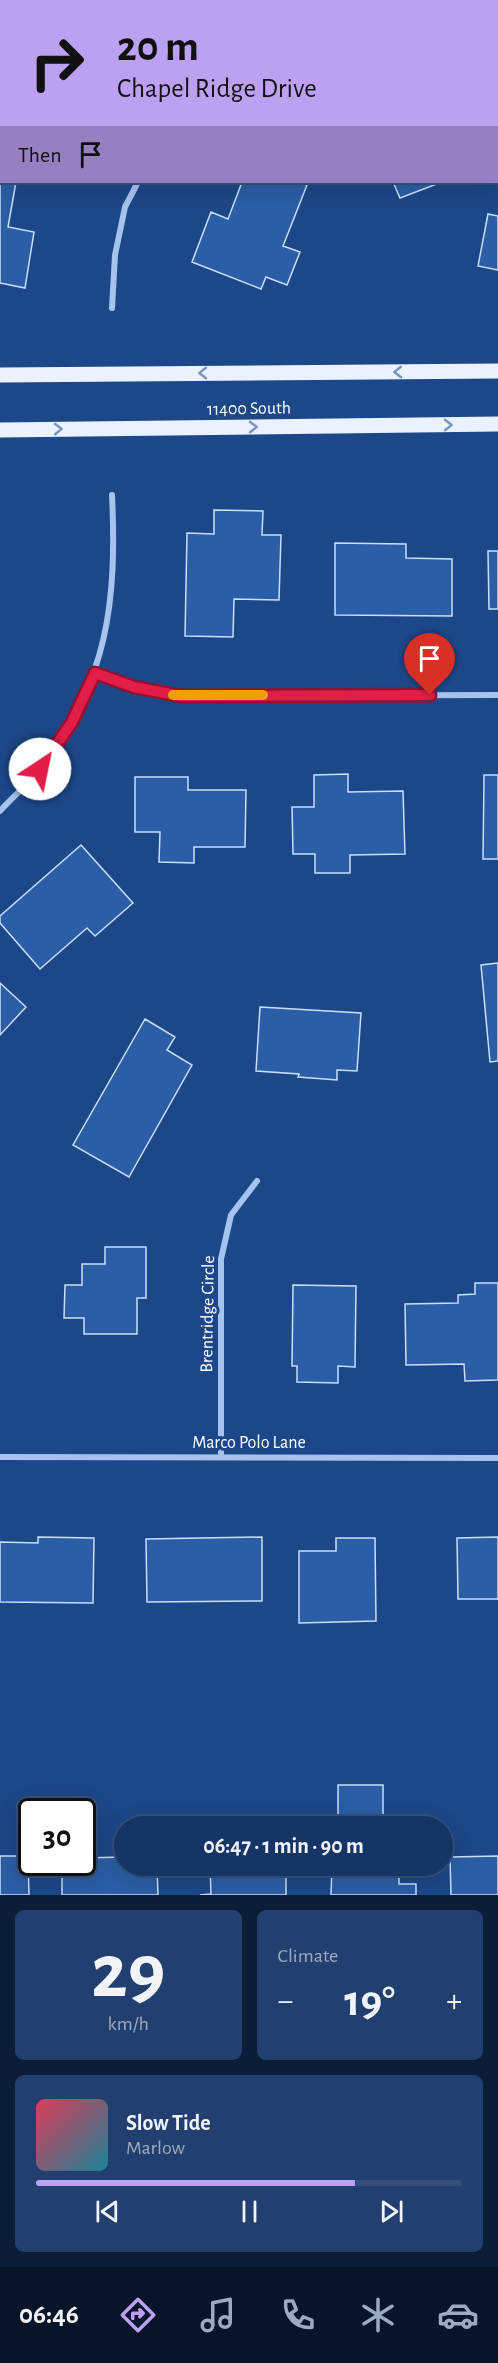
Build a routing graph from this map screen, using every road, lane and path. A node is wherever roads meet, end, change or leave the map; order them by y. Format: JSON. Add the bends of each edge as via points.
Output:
{"nodes":[{"id":1,"x":137,"y":183,"type":"edge"},
{"id":2,"x":112,"y":308,"type":"dead end"},
{"id":3,"x":498,"y":371,"type":"edge"},
{"id":4,"x":0,"y":375,"type":"edge"},
{"id":5,"x":498,"y":424,"type":"edge"},
{"id":6,"x":0,"y":430,"type":"edge"},
{"id":7,"x":112,"y":495,"type":"dead end"},
{"id":8,"x":95,"y":673,"type":"junction"},
{"id":9,"x":498,"y":695,"type":"edge"},
{"id":10,"x":0,"y":812,"type":"edge"},
{"id":11,"x":257,"y":1181,"type":"dead end"},
{"id":12,"x":0,"y":1457,"type":"edge"},
{"id":13,"x":220,"y":1457,"type":"junction"},
{"id":14,"x":498,"y":1458,"type":"edge"}],
"edges":[{"from":1,"to":2,"type":"street","via":[[125,207],[115,255]]},
{"from":3,"to":4,"type":"main road","name":"11400 South","one_way":true},
{"from":6,"to":5,"type":"main road","name":"11400 South","one_way":true},
{"from":7,"to":8,"type":"street","via":[[113,585]]},
{"from":8,"to":9,"type":"street","via":[[134,687],[181,696]]},
{"from":8,"to":10,"type":"street","via":[[72,722],[40,769]]},
{"from":11,"to":13,"type":"street","name":"Brentridge Circle","via":[[231,1215],[220,1259]]},
{"from":12,"to":13,"type":"street","name":"Marco Polo Lane"},
{"from":13,"to":14,"type":"street","name":"Marco Polo Lane"}]}
